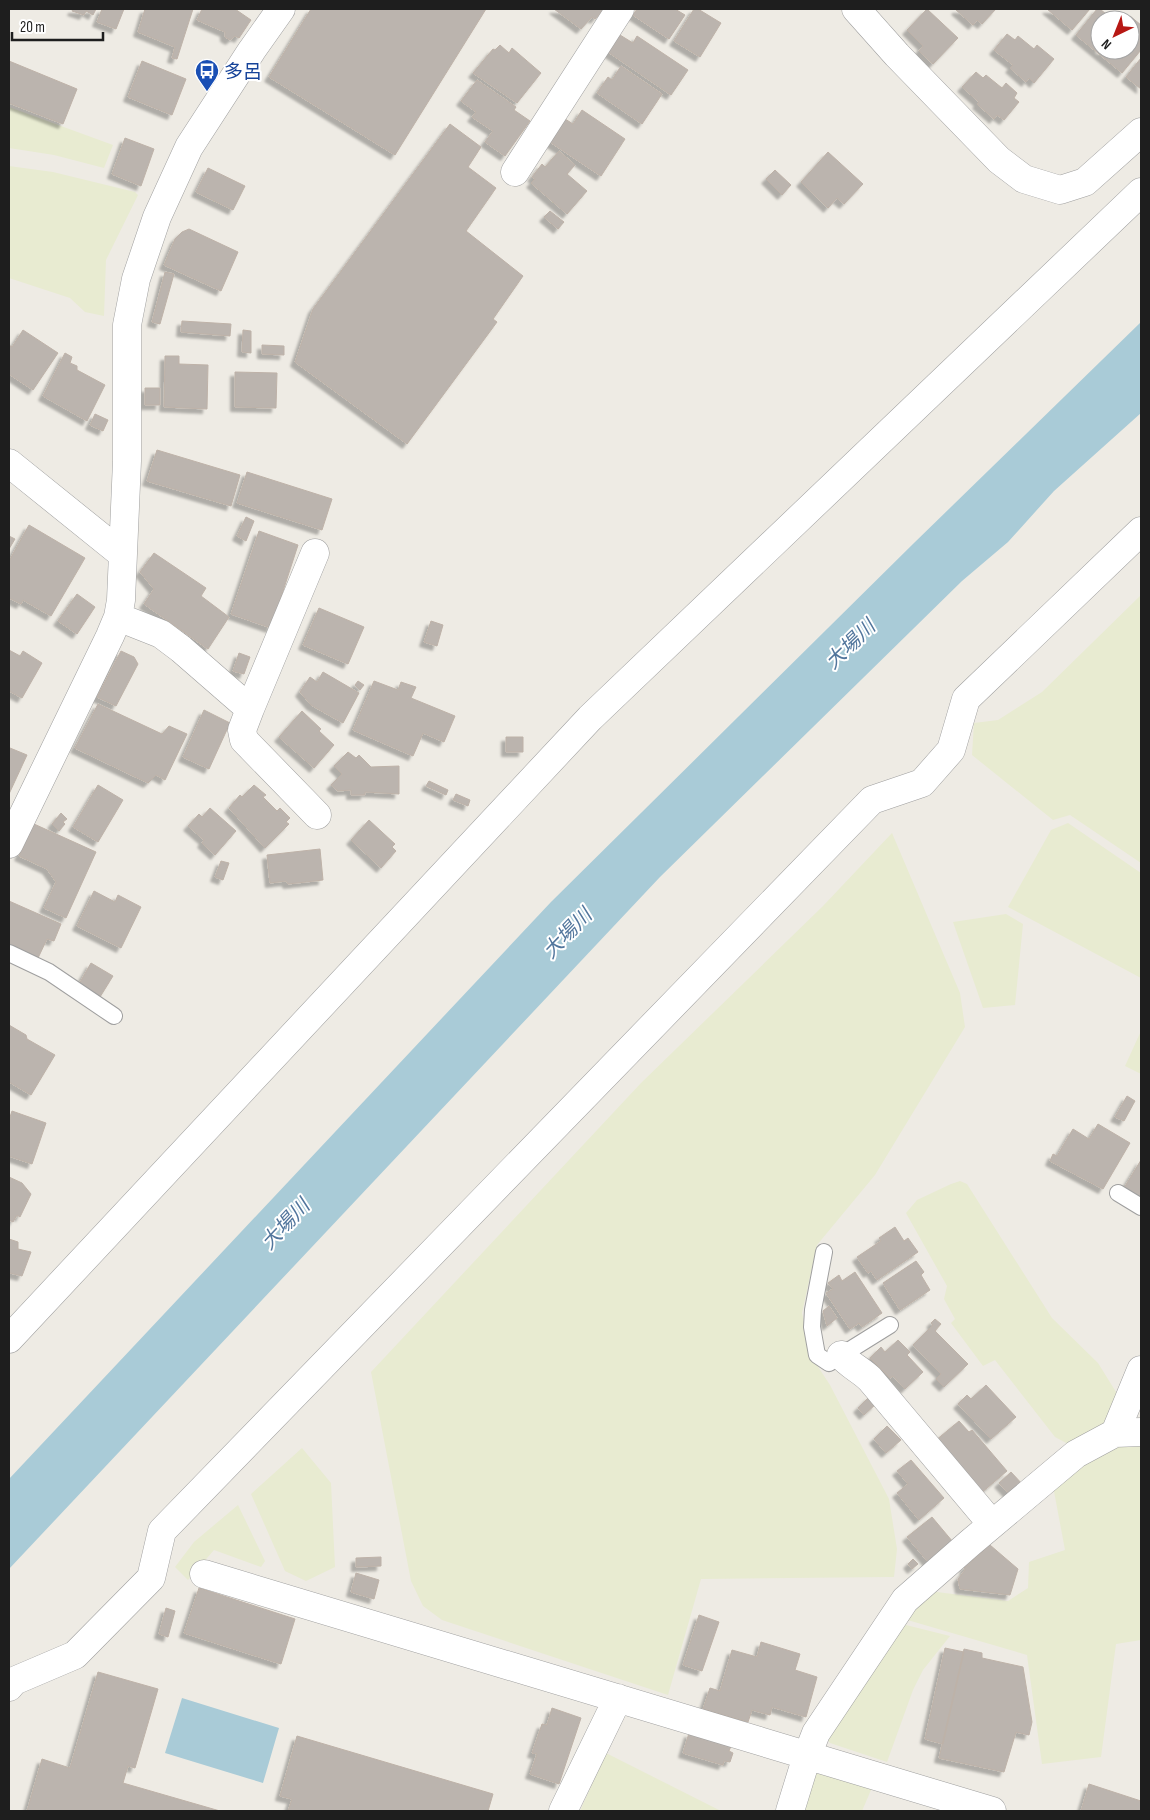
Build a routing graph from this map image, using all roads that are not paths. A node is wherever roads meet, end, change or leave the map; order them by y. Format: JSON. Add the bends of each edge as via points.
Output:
{"nodes":[{"id":1,"x":620,"y":9,"type":"edge"},
{"id":2,"x":856,"y":9,"type":"edge"},
{"id":3,"x":277,"y":10,"type":"edge"},
{"id":4,"x":1141,"y":132,"type":"edge"},
{"id":5,"x":515,"y":172,"type":"dead end"},
{"id":6,"x":1141,"y":192,"type":"edge"},
{"id":7,"x":9,"y":463,"type":"edge"},
{"id":8,"x":1141,"y":531,"type":"edge"},
{"id":9,"x":315,"y":553,"type":"dead end"},
{"id":10,"x":122,"y":554,"type":"junction"},
{"id":11,"x":118,"y":617,"type":"junction"},
{"id":12,"x":250,"y":709,"type":"junction"},
{"id":13,"x":317,"y":814,"type":"dead end"},
{"id":14,"x":9,"y":844,"type":"edge"},
{"id":15,"x":9,"y":953,"type":"edge"},
{"id":16,"x":114,"y":1016,"type":"dead end"},
{"id":17,"x":1118,"y":1193,"type":"dead end"},
{"id":18,"x":1141,"y":1207,"type":"edge"},
{"id":19,"x":824,"y":1252,"type":"dead end"},
{"id":20,"x":890,"y":1325,"type":"dead end"},
{"id":21,"x":9,"y":1339,"type":"edge"},
{"id":22,"x":841,"y":1355,"type":"junction"},
{"id":23,"x":1141,"y":1370,"type":"edge"},
{"id":24,"x":1128,"y":1432,"type":"edge"},
{"id":25,"x":992,"y":1524,"type":"junction"},
{"id":26,"x":204,"y":1574,"type":"dead end"},
{"id":27,"x":9,"y":1687,"type":"edge"},
{"id":28,"x":618,"y":1698,"type":"junction"},
{"id":29,"x":807,"y":1756,"type":"junction"},
{"id":30,"x":563,"y":1811,"type":"edge"},
{"id":31,"x":790,"y":1811,"type":"edge"},
{"id":32,"x":992,"y":1811,"type":"edge"}],
"edges":[{"from":1,"to":5,"type":"street"},
{"from":2,"to":4,"type":"street","via":[[896,55],[999,160],[1024,178],[1060,190],[1084,182]]},
{"from":3,"to":10,"type":"street","via":[[189,147],[157,217],[136,279],[127,325],[127,462]]},
{"from":6,"to":21,"type":"street","via":[[590,718]]},
{"from":7,"to":10,"type":"street"},
{"from":8,"to":27,"type":"street","via":[[966,699],[952,750],[922,783],[872,800],[162,1530],[152,1578],[75,1655],[14,1681]]},
{"from":9,"to":12,"type":"street"},
{"from":10,"to":11,"type":"street"},
{"from":11,"to":12,"type":"street","via":[[161,634]]},
{"from":11,"to":14,"type":"street"},
{"from":12,"to":13,"type":"street","via":[[242,730],[244,740]]},
{"from":15,"to":16,"type":"lane","via":[[49,972]]},
{"from":17,"to":18,"type":"lane"},
{"from":19,"to":22,"type":"lane","via":[[812,1327],[817,1355],[829,1363]]},
{"from":20,"to":22,"type":"lane"},
{"from":22,"to":25,"type":"street","via":[[870,1379]]},
{"from":23,"to":24,"type":"street"},
{"from":24,"to":25,"type":"street","via":[[1076,1454]]},
{"from":25,"to":29,"type":"street","via":[[905,1600],[816,1733]]},
{"from":26,"to":28,"type":"street"},
{"from":28,"to":29,"type":"street"},
{"from":28,"to":30,"type":"street"},
{"from":29,"to":31,"type":"street"},
{"from":29,"to":32,"type":"street"}]}
